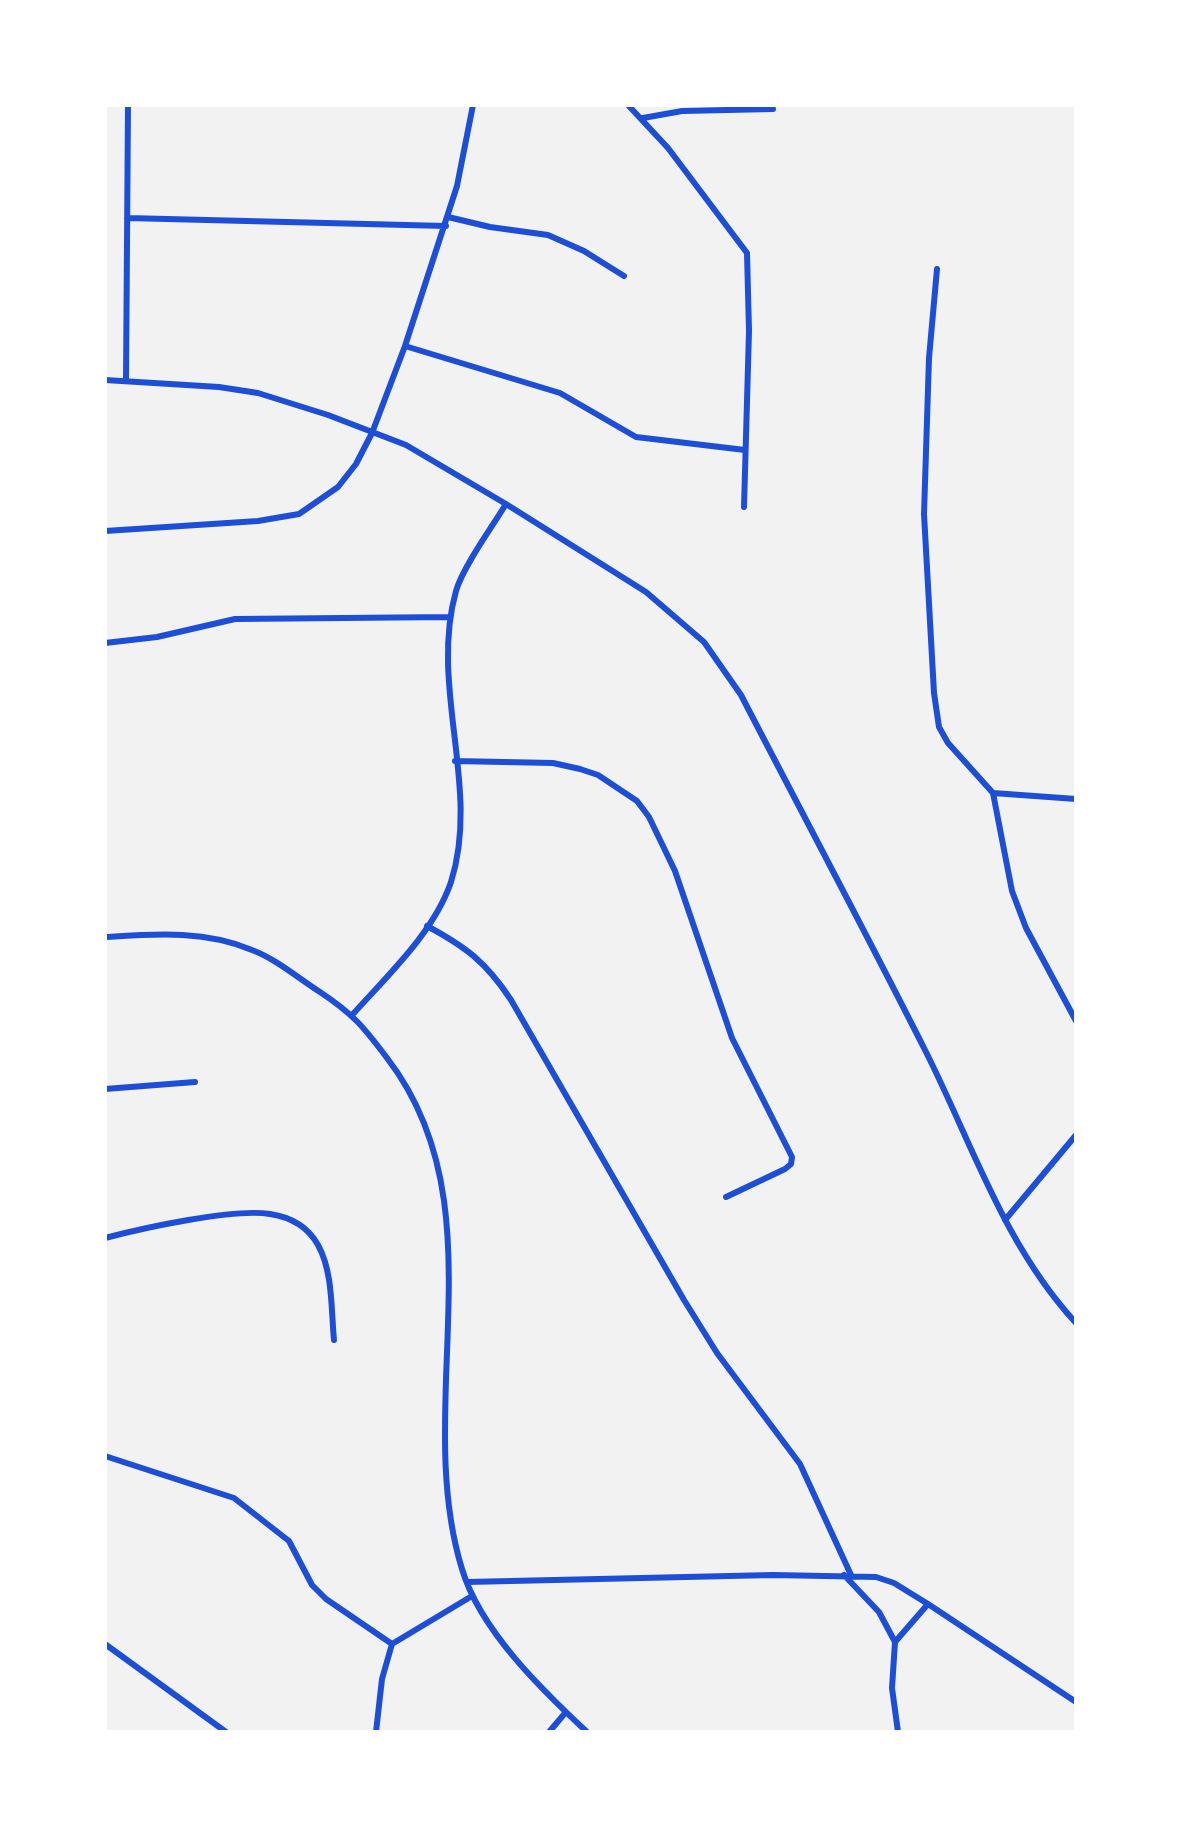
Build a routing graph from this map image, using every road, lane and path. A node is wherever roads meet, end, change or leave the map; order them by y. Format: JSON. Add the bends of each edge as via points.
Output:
{"nodes":[{"id":1,"x":128,"y":105,"type":"edge"},
{"id":2,"x":472,"y":105,"type":"edge"},
{"id":3,"x":628,"y":105,"type":"edge"},
{"id":4,"x":773,"y":109,"type":"dead end"},
{"id":5,"x":643,"y":118,"type":"junction"},
{"id":6,"x":448,"y":217,"type":"junction"},
{"id":7,"x":127,"y":218,"type":"junction"},
{"id":8,"x":446,"y":226,"type":"junction"},
{"id":9,"x":937,"y":269,"type":"dead end"},
{"id":10,"x":624,"y":276,"type":"dead end"},
{"id":11,"x":405,"y":346,"type":"junction"},
{"id":12,"x":105,"y":380,"type":"edge"},
{"id":13,"x":126,"y":380,"type":"junction"},
{"id":14,"x":372,"y":433,"type":"junction"},
{"id":15,"x":745,"y":450,"type":"junction"},
{"id":16,"x":506,"y":504,"type":"junction"},
{"id":17,"x":744,"y":507,"type":"dead end"},
{"id":18,"x":105,"y":531,"type":"edge"},
{"id":19,"x":450,"y":617,"type":"junction"},
{"id":20,"x":105,"y":643,"type":"edge"},
{"id":21,"x":455,"y":761,"type":"junction"},
{"id":22,"x":993,"y":793,"type":"junction"},
{"id":23,"x":1076,"y":799,"type":"edge"},
{"id":24,"x":426,"y":926,"type":"junction"},
{"id":25,"x":105,"y":937,"type":"edge"},
{"id":26,"x":353,"y":1014,"type":"junction"},
{"id":27,"x":1076,"y":1021,"type":"edge"},
{"id":28,"x":195,"y":1082,"type":"dead end"},
{"id":29,"x":105,"y":1089,"type":"edge"},
{"id":30,"x":1076,"y":1135,"type":"edge"},
{"id":31,"x":726,"y":1197,"type":"dead end"},
{"id":32,"x":1005,"y":1220,"type":"junction"},
{"id":33,"x":105,"y":1238,"type":"edge"},
{"id":34,"x":1076,"y":1323,"type":"edge"},
{"id":35,"x":334,"y":1340,"type":"dead end"},
{"id":36,"x":105,"y":1456,"type":"edge"},
{"id":37,"x":847,"y":1575,"type":"junction"},
{"id":38,"x":467,"y":1582,"type":"junction"},
{"id":39,"x":472,"y":1596,"type":"junction"},
{"id":40,"x":928,"y":1604,"type":"junction"},
{"id":41,"x":895,"y":1642,"type":"junction"},
{"id":42,"x":105,"y":1644,"type":"edge"},
{"id":43,"x":392,"y":1644,"type":"junction"},
{"id":44,"x":1076,"y":1702,"type":"edge"},
{"id":45,"x":566,"y":1712,"type":"junction"},
{"id":46,"x":226,"y":1732,"type":"edge"},
{"id":47,"x":376,"y":1732,"type":"edge"},
{"id":48,"x":549,"y":1732,"type":"edge"},
{"id":49,"x":587,"y":1732,"type":"edge"},
{"id":50,"x":898,"y":1732,"type":"edge"}],
"edges":[{"from":1,"to":7,"type":"street"},
{"from":2,"to":6,"type":"street"},
{"from":3,"to":5,"type":"street"},
{"from":4,"to":5,"type":"street","via":[[682,111]]},
{"from":5,"to":15,"type":"street","via":[[747,253]]},
{"from":6,"to":8,"type":"street"},
{"from":6,"to":10,"type":"street","via":[[548,235]]},
{"from":7,"to":8,"type":"street"},
{"from":7,"to":13,"type":"street"},
{"from":8,"to":11,"type":"street"},
{"from":9,"to":22,"type":"street","via":[[924,449],[934,693],[939,727],[948,743]]},
{"from":11,"to":14,"type":"street"},
{"from":11,"to":15,"type":"street","via":[[560,393],[635,437]]},
{"from":12,"to":13,"type":"street"},
{"from":13,"to":14,"type":"street","via":[[258,393]]},
{"from":14,"to":16,"type":"street","via":[[406,445]]},
{"from":14,"to":18,"type":"street","via":[[338,487],[299,514],[258,522]]},
{"from":15,"to":17,"type":"street"},
{"from":16,"to":19,"type":"street","via":[[457,588]]},
{"from":16,"to":32,"type":"street","via":[[674,614],[710,651],[741,695],[925,1050]]},
{"from":19,"to":20,"type":"street","via":[[235,619],[157,637]]},
{"from":19,"to":21,"type":"street"},
{"from":21,"to":24,"type":"street","via":[[459,852],[450,884]]},
{"from":21,"to":31,"type":"street","via":[[553,763],[580,769],[622,789],[649,817],[676,871],[732,1038],[792,1157],[785,1169]]},
{"from":22,"to":23,"type":"street"},
{"from":22,"to":27,"type":"street","via":[[1012,891],[1026,928]]},
{"from":24,"to":26,"type":"street"},
{"from":24,"to":37,"type":"street","via":[[464,946],[511,1000],[717,1353],[800,1464]]},
{"from":25,"to":26,"type":"street","via":[[172,933],[227,941],[273,961]]},
{"from":26,"to":38,"type":"street","via":[[403,1079],[421,1112],[447,1206],[447,1495]]},
{"from":28,"to":29,"type":"street"},
{"from":30,"to":32,"type":"street"},
{"from":32,"to":34,"type":"street","via":[[1040,1280]]},
{"from":33,"to":35,"type":"street","via":[[142,1228],[250,1213],[295,1221],[318,1244],[326,1265]]},
{"from":36,"to":43,"type":"street","via":[[248,1506],[289,1541],[312,1585],[326,1599]]},
{"from":37,"to":38,"type":"street"},
{"from":37,"to":40,"type":"street","via":[[885,1580]]},
{"from":37,"to":41,"type":"street","via":[[879,1612]]},
{"from":38,"to":39,"type":"street"},
{"from":39,"to":43,"type":"street"},
{"from":39,"to":45,"type":"street","via":[[528,1674]]},
{"from":40,"to":41,"type":"street"},
{"from":40,"to":44,"type":"street"},
{"from":41,"to":50,"type":"street","via":[[892,1688]]},
{"from":42,"to":46,"type":"street"},
{"from":43,"to":47,"type":"street","via":[[382,1679]]},
{"from":45,"to":48,"type":"street"},
{"from":45,"to":49,"type":"street"}]}
